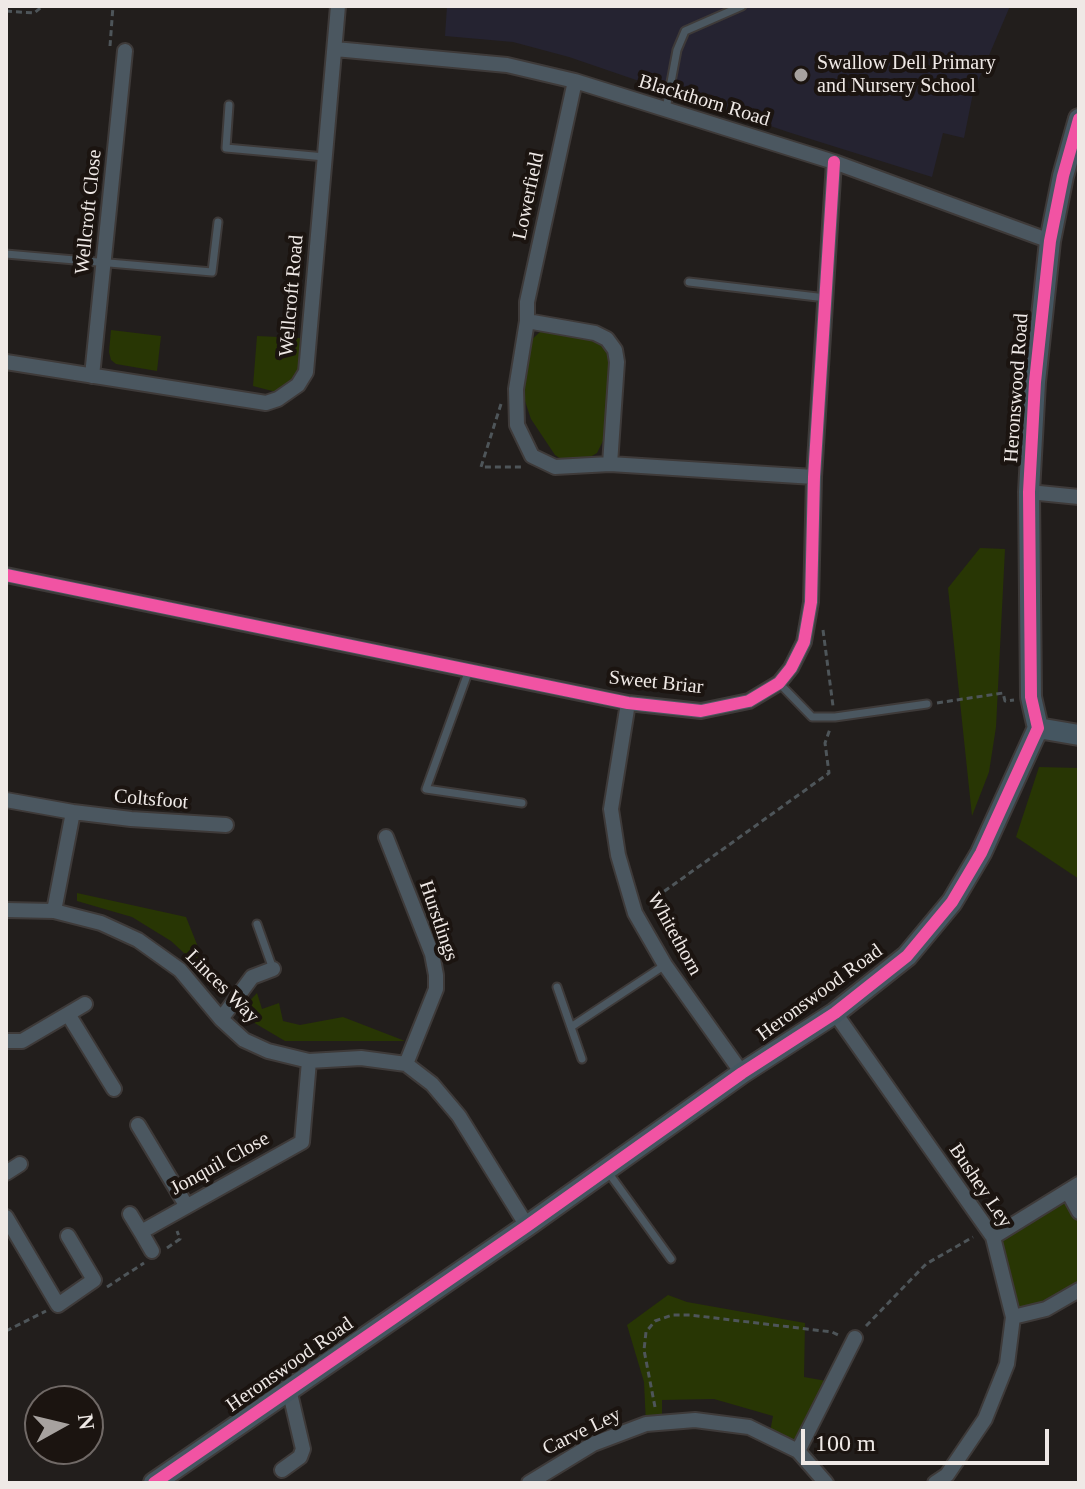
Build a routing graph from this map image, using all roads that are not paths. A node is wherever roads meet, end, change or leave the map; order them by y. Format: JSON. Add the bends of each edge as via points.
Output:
{"nodes":[{"id":1,"x":338,"y":6,"type":"edge"},
{"id":2,"x":742,"y":6,"type":"edge"},
{"id":3,"x":335,"y":49,"type":"junction"},
{"id":4,"x":125,"y":51,"type":"road end"},
{"id":5,"x":575,"y":81,"type":"junction"},
{"id":6,"x":229,"y":105,"type":"dead end"},
{"id":7,"x":666,"y":109,"type":"junction"},
{"id":8,"x":1079,"y":119,"type":"edge"},
{"id":9,"x":325,"y":157,"type":"junction"},
{"id":10,"x":834,"y":162,"type":"junction"},
{"id":11,"x":218,"y":222,"type":"dead end"},
{"id":12,"x":1050,"y":241,"type":"junction"},
{"id":13,"x":6,"y":254,"type":"edge"},
{"id":14,"x":104,"y":263,"type":"junction"},
{"id":15,"x":689,"y":282,"type":"dead end"},
{"id":16,"x":826,"y":298,"type":"junction"},
{"id":17,"x":527,"y":321,"type":"junction"},
{"id":18,"x":6,"y":362,"type":"edge"},
{"id":19,"x":92,"y":376,"type":"junction"},
{"id":20,"x":610,"y":464,"type":"junction"},
{"id":21,"x":814,"y":477,"type":"junction"},
{"id":22,"x":1029,"y":492,"type":"junction"},
{"id":23,"x":1079,"y":497,"type":"edge"},
{"id":24,"x":6,"y":575,"type":"edge"},
{"id":25,"x":469,"y":670,"type":"junction"},
{"id":26,"x":779,"y":683,"type":"junction"},
{"id":27,"x":628,"y":703,"type":"junction"},
{"id":28,"x":927,"y":704,"type":"road end"},
{"id":29,"x":1038,"y":728,"type":"junction"},
{"id":30,"x":1079,"y":735,"type":"edge"},
{"id":31,"x":6,"y":800,"type":"edge"},
{"id":32,"x":522,"y":803,"type":"dead end"},
{"id":33,"x":73,"y":812,"type":"junction"},
{"id":34,"x":226,"y":825,"type":"dead end"},
{"id":35,"x":386,"y":837,"type":"dead end"},
{"id":36,"x":6,"y":910,"type":"edge"},
{"id":37,"x":54,"y":911,"type":"junction"},
{"id":38,"x":257,"y":924,"type":"dead end"},
{"id":39,"x":665,"y":965,"type":"junction"},
{"id":40,"x":273,"y":969,"type":"joint"},
{"id":41,"x":557,"y":987,"type":"dead end"},
{"id":42,"x":85,"y":1004,"type":"dead end"},
{"id":43,"x":835,"y":1013,"type":"junction"},
{"id":44,"x":68,"y":1014,"type":"junction"},
{"id":45,"x":221,"y":1019,"type":"junction"},
{"id":46,"x":571,"y":1027,"type":"junction"},
{"id":47,"x":6,"y":1041,"type":"edge"},
{"id":48,"x":582,"y":1059,"type":"dead end"},
{"id":49,"x":309,"y":1061,"type":"junction"},
{"id":50,"x":406,"y":1064,"type":"junction"},
{"id":51,"x":742,"y":1073,"type":"junction"},
{"id":52,"x":114,"y":1089,"type":"dead end"},
{"id":53,"x":138,"y":1125,"type":"dead end"},
{"id":54,"x":20,"y":1164,"type":"dead end"},
{"id":55,"x":606,"y":1170,"type":"junction"},
{"id":56,"x":6,"y":1173,"type":"edge"},
{"id":57,"x":1074,"y":1188,"type":"edge"},
{"id":58,"x":186,"y":1205,"type":"junction"},
{"id":59,"x":1079,"y":1212,"type":"edge"},
{"id":60,"x":130,"y":1214,"type":"dead end"},
{"id":61,"x":6,"y":1217,"type":"edge"},
{"id":62,"x":527,"y":1226,"type":"junction"},
{"id":63,"x":141,"y":1232,"type":"junction"},
{"id":64,"x":990,"y":1232,"type":"junction"},
{"id":65,"x":68,"y":1236,"type":"dead end"},
{"id":66,"x":152,"y":1251,"type":"dead end"},
{"id":67,"x":671,"y":1259,"type":"dead end"},
{"id":68,"x":1079,"y":1290,"type":"edge"},
{"id":69,"x":1013,"y":1317,"type":"junction"},
{"id":70,"x":854,"y":1340,"type":"road end"},
{"id":71,"x":289,"y":1389,"type":"junction"},
{"id":72,"x":798,"y":1451,"type":"junction"},
{"id":73,"x":282,"y":1470,"type":"dead end"},
{"id":74,"x":154,"y":1483,"type":"edge"},
{"id":75,"x":529,"y":1483,"type":"edge"},
{"id":76,"x":826,"y":1483,"type":"edge"},
{"id":77,"x":935,"y":1483,"type":"edge"}],
"edges":[{"from":1,"to":3,"type":"street","name":"Wellcroft Road"},
{"from":2,"to":7,"type":"lane","via":[[685,31]]},
{"from":3,"to":5,"type":"street","name":"Blackthorn Road","via":[[507,65]]},
{"from":3,"to":9,"type":"street","name":"Wellcroft Road"},
{"from":4,"to":14,"type":"street","name":"Wellcroft Close"},
{"from":5,"to":7,"type":"street","name":"Blackthorn Road"},
{"from":5,"to":17,"type":"street","name":"Lowerfield"},
{"from":6,"to":9,"type":"lane","via":[[226,148]]},
{"from":7,"to":10,"type":"street","name":"Blackthorn Road"},
{"from":8,"to":12,"type":"street","name":"Heronswood Road"},
{"from":9,"to":19,"type":"street","name":"Wellcroft Road","via":[[306,372],[298,385],[266,403]]},
{"from":10,"to":12,"type":"street","name":"Blackthorn Road"},
{"from":10,"to":16,"type":"street","name":"Sweet Briar"},
{"from":11,"to":14,"type":"lane","via":[[212,272]]},
{"from":12,"to":22,"type":"street","name":"Heronswood Road"},
{"from":13,"to":14,"type":"lane"},
{"from":14,"to":19,"type":"street","name":"Wellcroft Close"},
{"from":15,"to":16,"type":"lane"},
{"from":16,"to":21,"type":"street","name":"Sweet Briar"},
{"from":17,"to":20,"type":"street","via":[[595,333],[615,350]]},
{"from":17,"to":20,"type":"street","name":"Lowerfield","via":[[516,389],[517,425],[532,456],[555,467]]},
{"from":18,"to":19,"type":"street","name":"Wellcroft Road"},
{"from":20,"to":21,"type":"street","name":"Lowerfield"},
{"from":21,"to":26,"type":"street","name":"Sweet Briar","via":[[811,602],[804,642]]},
{"from":22,"to":23,"type":"street"},
{"from":22,"to":29,"type":"street","name":"Heronswood Road","via":[[1031,697]]},
{"from":24,"to":25,"type":"street","name":"Sweet Briar"},
{"from":25,"to":27,"type":"street","name":"Sweet Briar"},
{"from":25,"to":32,"type":"lane","via":[[426,789]]},
{"from":26,"to":27,"type":"street","name":"Sweet Briar","via":[[749,701],[701,711]]},
{"from":26,"to":28,"type":"lane","via":[[812,717]]},
{"from":27,"to":39,"type":"street","name":"Whitethorn","via":[[611,809],[635,913]]},
{"from":29,"to":30,"type":"street"},
{"from":29,"to":43,"type":"street","name":"Heronswood Road","via":[[981,853],[952,902],[907,956]]},
{"from":31,"to":33,"type":"street","name":"Coltsfoot"},
{"from":33,"to":34,"type":"street","name":"Coltsfoot"},
{"from":33,"to":37,"type":"street"},
{"from":35,"to":50,"type":"street","name":"Hurstlings","via":[[436,975],[436,989]]},
{"from":36,"to":37,"type":"street","name":"Linces Way"},
{"from":37,"to":45,"type":"street","name":"Linces Way","via":[[138,940],[180,970]]},
{"from":38,"to":40,"type":"lane"},
{"from":39,"to":46,"type":"lane"},
{"from":39,"to":51,"type":"street","name":"Whitethorn"},
{"from":40,"to":45,"type":"street","via":[[252,977]]},
{"from":41,"to":46,"type":"lane"},
{"from":42,"to":44,"type":"street"},
{"from":43,"to":51,"type":"street","name":"Heronswood Road"},
{"from":43,"to":64,"type":"street","name":"Bushey Ley"},
{"from":44,"to":47,"type":"street","via":[[22,1041]]},
{"from":44,"to":52,"type":"street"},
{"from":45,"to":49,"type":"street","name":"Linces Way","via":[[244,1040]]},
{"from":46,"to":48,"type":"lane"},
{"from":49,"to":50,"type":"street","name":"Linces Way","via":[[361,1058]]},
{"from":49,"to":58,"type":"street","name":"Jonquil Close","via":[[302,1142]]},
{"from":50,"to":62,"type":"street","via":[[459,1116]]},
{"from":51,"to":55,"type":"street","name":"Heronswood Road"},
{"from":53,"to":58,"type":"street"},
{"from":54,"to":56,"type":"street"},
{"from":55,"to":62,"type":"street","name":"Heronswood Road"},
{"from":55,"to":67,"type":"lane"},
{"from":57,"to":59,"type":"street"},
{"from":57,"to":64,"type":"street"},
{"from":58,"to":63,"type":"street","name":"Jonquil Close"},
{"from":60,"to":63,"type":"street"},
{"from":61,"to":65,"type":"street","via":[[58,1305],[94,1280]]},
{"from":62,"to":71,"type":"street","name":"Heronswood Road"},
{"from":63,"to":66,"type":"street"},
{"from":64,"to":69,"type":"street","name":"Bushey Ley"},
{"from":68,"to":69,"type":"street","via":[[1046,1309]]},
{"from":69,"to":77,"type":"street","name":"Bushey Ley","via":[[1007,1364],[985,1419],[947,1475]]},
{"from":70,"to":72,"type":"street"},
{"from":71,"to":73,"type":"street","via":[[303,1449]]},
{"from":71,"to":74,"type":"street","name":"Heronswood Road"},
{"from":72,"to":75,"type":"street","name":"Carve Ley","via":[[749,1427],[659,1422],[593,1444]]},
{"from":72,"to":76,"type":"street","name":"Carve Ley"}]}
